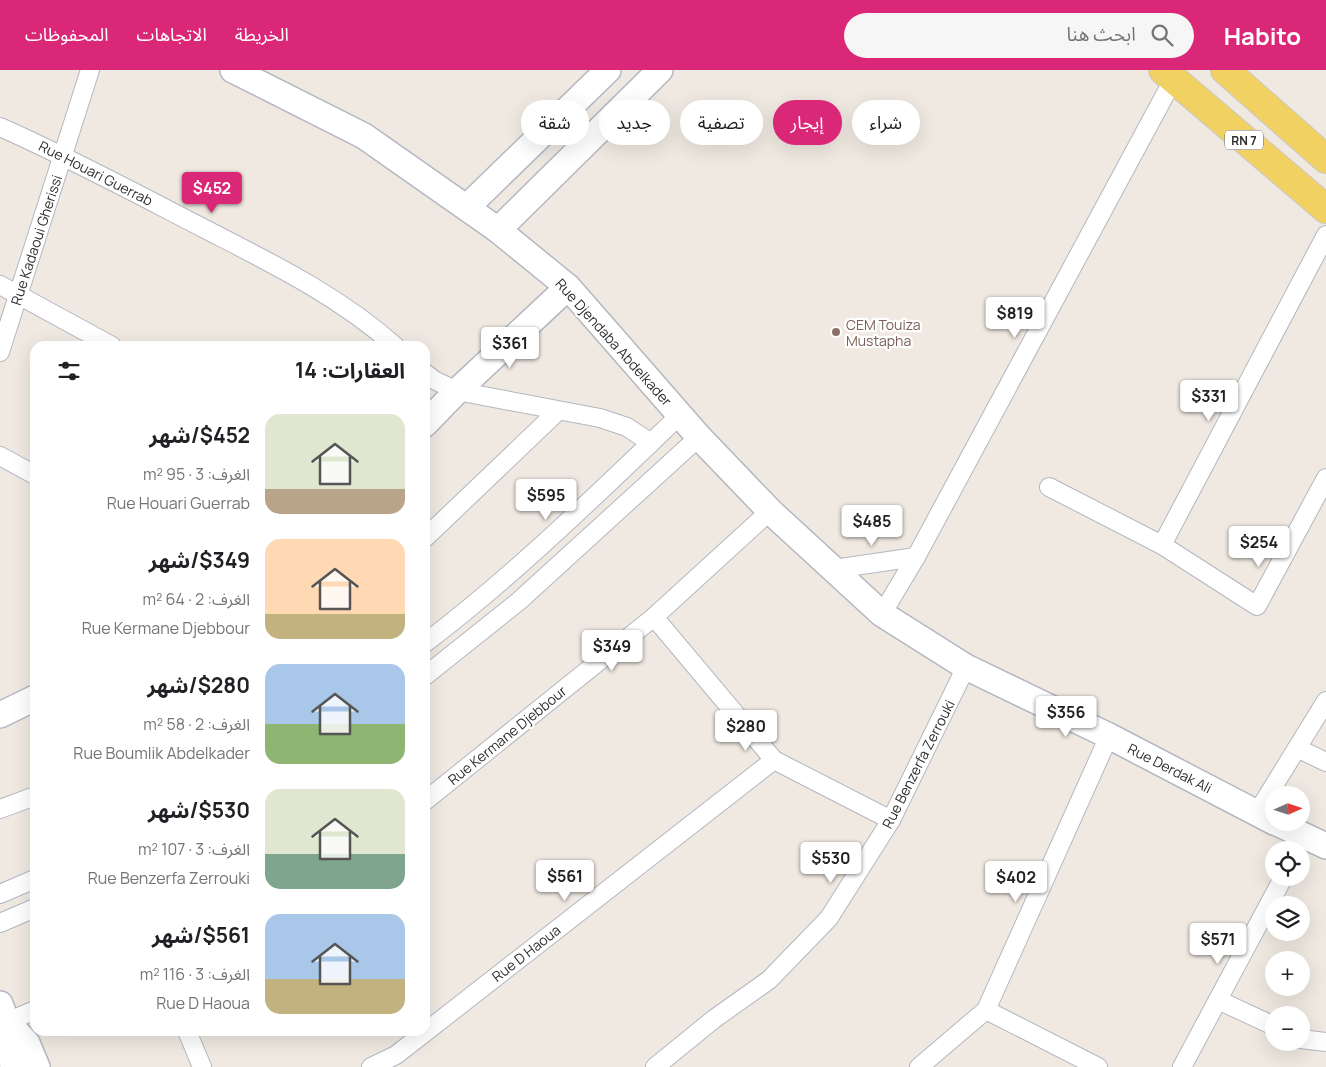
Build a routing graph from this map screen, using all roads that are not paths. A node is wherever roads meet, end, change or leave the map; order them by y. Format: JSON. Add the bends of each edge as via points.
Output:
{"nodes":[{"id":1,"x":90,"y":70,"type":"edge"},
{"id":2,"x":233,"y":70,"type":"edge"},
{"id":3,"x":608,"y":70,"type":"edge"},
{"id":4,"x":660,"y":70,"type":"edge"},
{"id":5,"x":1225,"y":70,"type":"edge"},
{"id":6,"x":1168,"y":75,"type":"edge"},
{"id":7,"x":0,"y":127,"type":"edge"},
{"id":8,"x":63,"y":155,"type":"junction"},
{"id":9,"x":1326,"y":159,"type":"edge"},
{"id":10,"x":467,"y":207,"type":"junction"},
{"id":11,"x":1326,"y":209,"type":"edge"},
{"id":12,"x":498,"y":230,"type":"junction"},
{"id":13,"x":1326,"y":235,"type":"edge"},
{"id":14,"x":0,"y":285,"type":"edge"},
{"id":15,"x":568,"y":287,"type":"junction"},
{"id":16,"x":18,"y":295,"type":"junction"},
{"id":17,"x":103,"y":341,"type":"edge"},
{"id":18,"x":389,"y":341,"type":"edge"},
{"id":19,"x":0,"y":352,"type":"edge"},
{"id":20,"x":430,"y":376,"type":"edge"},
{"id":21,"x":457,"y":391,"type":"junction"},
{"id":22,"x":558,"y":411,"type":"junction"},
{"id":23,"x":680,"y":415,"type":"junction"},
{"id":24,"x":430,"y":419,"type":"edge"},
{"id":25,"x":699,"y":437,"type":"junction"},
{"id":26,"x":651,"y":442,"type":"junction"},
{"id":27,"x":0,"y":456,"type":"edge"},
{"id":28,"x":30,"y":472,"type":"edge"},
{"id":29,"x":1326,"y":478,"type":"edge"},
{"id":30,"x":1048,"y":487,"type":"dead end"},
{"id":31,"x":770,"y":511,"type":"junction"},
{"id":32,"x":430,"y":533,"type":"edge"},
{"id":33,"x":1162,"y":545,"type":"junction"},
{"id":34,"x":916,"y":557,"type":"junction"},
{"id":35,"x":834,"y":569,"type":"junction"},
{"id":36,"x":882,"y":614,"type":"junction"},
{"id":37,"x":654,"y":617,"type":"junction"},
{"id":38,"x":430,"y":639,"type":"edge"},
{"id":39,"x":966,"y":667,"type":"junction"},
{"id":40,"x":430,"y":672,"type":"edge"},
{"id":41,"x":30,"y":700,"type":"edge"},
{"id":42,"x":1326,"y":700,"type":"edge"},
{"id":43,"x":0,"y":715,"type":"edge"},
{"id":44,"x":1109,"y":736,"type":"junction"},
{"id":45,"x":1296,"y":748,"type":"junction"},
{"id":46,"x":774,"y":760,"type":"junction"},
{"id":47,"x":1326,"y":762,"type":"edge"},
{"id":48,"x":1282,"y":786,"type":"edge"},
{"id":49,"x":430,"y":797,"type":"edge"},
{"id":50,"x":30,"y":798,"type":"edge"},
{"id":51,"x":0,"y":809,"type":"edge"},
{"id":52,"x":1265,"y":817,"type":"edge"},
{"id":53,"x":891,"y":820,"type":"junction"},
{"id":54,"x":1288,"y":831,"type":"edge"},
{"id":55,"x":1304,"y":841,"type":"edge"},
{"id":56,"x":30,"y":881,"type":"edge"},
{"id":57,"x":1279,"y":886,"type":"edge"},
{"id":58,"x":0,"y":894,"type":"edge"},
{"id":59,"x":30,"y":910,"type":"edge"},
{"id":60,"x":0,"y":922,"type":"edge"},
{"id":61,"x":1218,"y":1000,"type":"junction"},
{"id":62,"x":30,"y":1010,"type":"edge"},
{"id":63,"x":986,"y":1010,"type":"junction"},
{"id":64,"x":3,"y":1013,"type":"edge"},
{"id":65,"x":1265,"y":1022,"type":"edge"},
{"id":66,"x":430,"y":1035,"type":"edge"},
{"id":67,"x":190,"y":1036,"type":"edge"},
{"id":68,"x":428,"y":1036,"type":"edge"},
{"id":69,"x":1310,"y":1040,"type":"edge"},
{"id":70,"x":1326,"y":1042,"type":"edge"},
{"id":71,"x":397,"y":1061,"type":"edge"},
{"id":72,"x":13,"y":1067,"type":"edge"},
{"id":73,"x":37,"y":1067,"type":"edge"},
{"id":74,"x":202,"y":1067,"type":"edge"},
{"id":75,"x":370,"y":1067,"type":"edge"},
{"id":76,"x":655,"y":1067,"type":"edge"},
{"id":77,"x":919,"y":1067,"type":"edge"},
{"id":78,"x":1098,"y":1067,"type":"edge"},
{"id":79,"x":1182,"y":1067,"type":"edge"}],
"edges":[{"from":1,"to":8,"type":"street","name":"Rue Kadaoui Gherissi"},
{"from":2,"to":10,"type":"street","name":"Rue Djendaba Abdelkader","via":[[364,136]]},
{"from":3,"to":10,"type":"street"},
{"from":4,"to":12,"type":"street"},
{"from":5,"to":9,"type":"main road","number":"RN 7"},
{"from":6,"to":11,"type":"main road","number":"RN 7"},
{"from":6,"to":34,"type":"street"},
{"from":7,"to":8,"type":"street","name":"Rue Houari Guerrab"},
{"from":8,"to":16,"type":"street","name":"Rue Kadaoui Gherissi"},
{"from":8,"to":18,"type":"street","name":"Rue Houari Guerrab","via":[[304,280],[370,324]]},
{"from":10,"to":12,"type":"street","name":"Rue Djendaba Abdelkader"},
{"from":12,"to":15,"type":"street","name":"Rue Djendaba Abdelkader"},
{"from":13,"to":33,"type":"street"},
{"from":14,"to":16,"type":"street"},
{"from":15,"to":21,"type":"street"},
{"from":15,"to":23,"type":"street","name":"Rue Djendaba Abdelkader"},
{"from":16,"to":17,"type":"street"},
{"from":16,"to":19,"type":"street","name":"Rue Kadaoui Gherissi"},
{"from":20,"to":21,"type":"street"},
{"from":21,"to":22,"type":"street"},
{"from":21,"to":24,"type":"street"},
{"from":22,"to":26,"type":"street","via":[[614,422]]},
{"from":22,"to":32,"type":"street"},
{"from":23,"to":25,"type":"street","name":"Rue Djendaba Abdelkader"},
{"from":23,"to":26,"type":"street"},
{"from":25,"to":31,"type":"street","name":"Rue Djendaba Abdelkader"},
{"from":25,"to":40,"type":"street","via":[[519,601]]},
{"from":26,"to":38,"type":"street","via":[[550,539]]},
{"from":27,"to":28,"type":"street"},
{"from":29,"to":33,"type":"street","via":[[1257,606]]},
{"from":30,"to":33,"type":"street"},
{"from":31,"to":35,"type":"street","name":"Rue Djendaba Abdelkader"},
{"from":31,"to":37,"type":"street","name":"Rue Kermane Djebbour"},
{"from":34,"to":35,"type":"street"},
{"from":34,"to":36,"type":"street"},
{"from":35,"to":36,"type":"street","name":"Rue Djendaba Abdelkader"},
{"from":36,"to":39,"type":"street","name":"Rue Derdak Ali"},
{"from":37,"to":46,"type":"street"},
{"from":37,"to":49,"type":"street","name":"Rue Kermane Djebbour"},
{"from":39,"to":44,"type":"street","name":"Rue Derdak Ali"},
{"from":39,"to":53,"type":"street","name":"Rue Benzerfa Zerrouki"},
{"from":41,"to":43,"type":"street"},
{"from":42,"to":45,"type":"street"},
{"from":44,"to":52,"type":"street","name":"Rue Derdak Ali"},
{"from":44,"to":63,"type":"street"},
{"from":45,"to":47,"type":"street"},
{"from":45,"to":48,"type":"street"},
{"from":46,"to":53,"type":"street"},
{"from":46,"to":66,"type":"street","name":"Rue D Haoua"},
{"from":50,"to":51,"type":"street"},
{"from":53,"to":76,"type":"street","name":"Rue Benzerfa Zerrouki","via":[[829,918],[769,980]]},
{"from":54,"to":55,"type":"street","name":"Rue Derdak Ali"},
{"from":56,"to":58,"type":"street"},
{"from":57,"to":61,"type":"street"},
{"from":59,"to":60,"type":"street"},
{"from":61,"to":65,"type":"street"},
{"from":61,"to":79,"type":"street"},
{"from":62,"to":64,"type":"street"},
{"from":63,"to":77,"type":"street"},
{"from":63,"to":78,"type":"street"},
{"from":64,"to":72,"type":"street"},
{"from":64,"to":73,"type":"street","via":[[27,1043]]},
{"from":67,"to":74,"type":"street"},
{"from":68,"to":71,"type":"street","name":"Rue D Haoua"},
{"from":69,"to":70,"type":"street"},
{"from":71,"to":75,"type":"street","name":"Rue D Haoua"}]}
